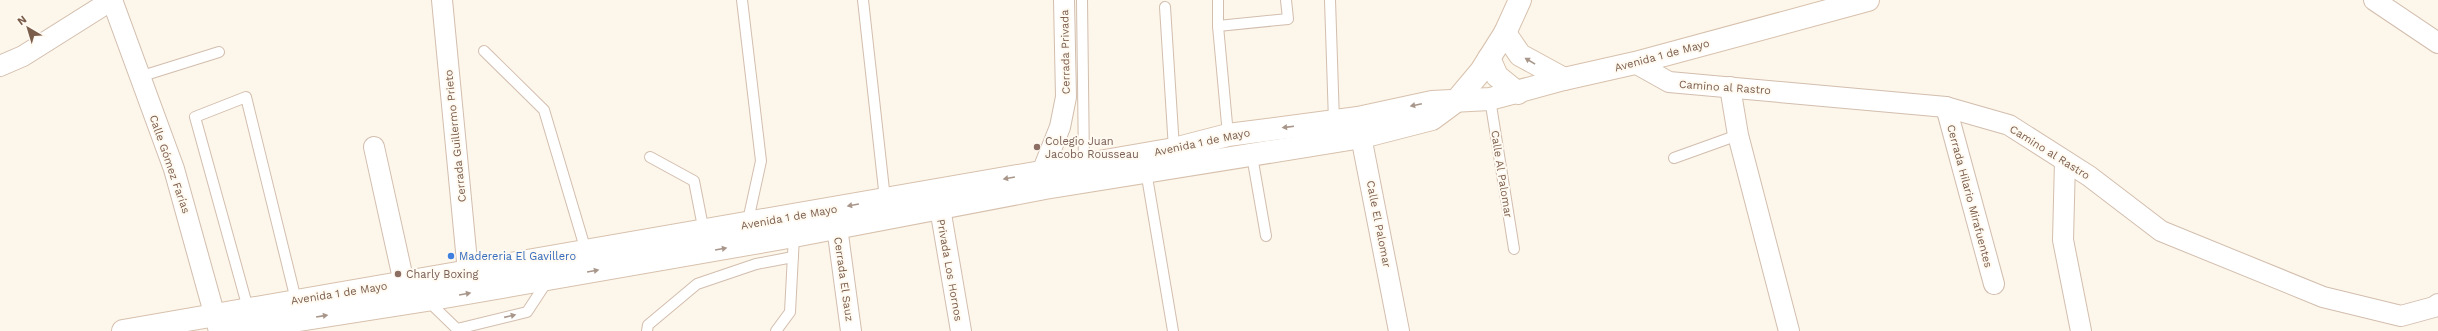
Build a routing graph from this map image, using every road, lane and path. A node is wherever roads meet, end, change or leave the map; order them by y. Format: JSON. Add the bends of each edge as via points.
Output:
{"nodes":[{"id":1,"x":112,"y":0,"type":"edge"},
{"id":2,"x":442,"y":0,"type":"edge"},
{"id":3,"x":742,"y":0,"type":"edge"},
{"id":4,"x":863,"y":0,"type":"edge"},
{"id":5,"x":1064,"y":0,"type":"edge"},
{"id":6,"x":1082,"y":0,"type":"edge"},
{"id":7,"x":1218,"y":0,"type":"edge"},
{"id":8,"x":1286,"y":0,"type":"edge"},
{"id":9,"x":1330,"y":0,"type":"edge"},
{"id":10,"x":1520,"y":0,"type":"edge"},
{"id":11,"x":1868,"y":0,"type":"edge"},
{"id":12,"x":2374,"y":0,"type":"edge"},
{"id":13,"x":1165,"y":7,"type":"dead end"},
{"id":14,"x":1218,"y":26,"type":"junction"},
{"id":15,"x":1505,"y":33,"type":"junction"},
{"id":16,"x":2437,"y":41,"type":"edge"},
{"id":17,"x":484,"y":51,"type":"dead end"},
{"id":18,"x":219,"y":52,"type":"dead end"},
{"id":19,"x":1489,"y":58,"type":"junction"},
{"id":20,"x":1635,"y":63,"type":"junction"},
{"id":21,"x":0,"y":66,"type":"edge"},
{"id":22,"x":139,"y":77,"type":"junction"},
{"id":23,"x":1564,"y":79,"type":"junction"},
{"id":24,"x":1730,"y":87,"type":"junction"},
{"id":25,"x":1518,"y":93,"type":"junction"},
{"id":26,"x":1490,"y":99,"type":"junction"},
{"id":27,"x":1454,"y":102,"type":"junction"},
{"id":28,"x":1946,"y":107,"type":"junction"},
{"id":29,"x":1334,"y":121,"type":"junction"},
{"id":30,"x":1360,"y":127,"type":"junction"},
{"id":31,"x":1738,"y":134,"type":"junction"},
{"id":32,"x":1228,"y":135,"type":"junction"},
{"id":33,"x":374,"y":146,"type":"dead end"},
{"id":34,"x":1174,"y":149,"type":"junction"},
{"id":35,"x":1252,"y":156,"type":"junction"},
{"id":36,"x":650,"y":157,"type":"dead end"},
{"id":37,"x":1674,"y":158,"type":"dead end"},
{"id":38,"x":2065,"y":161,"type":"junction"},
{"id":39,"x":1084,"y":165,"type":"junction"},
{"id":40,"x":1146,"y":171,"type":"junction"},
{"id":41,"x":1042,"y":172,"type":"junction"},
{"id":42,"x":885,"y":199,"type":"junction"},
{"id":43,"x":940,"y":208,"type":"junction"},
{"id":44,"x":747,"y":224,"type":"junction"},
{"id":45,"x":837,"y":227,"type":"junction"},
{"id":46,"x":704,"y":232,"type":"junction"},
{"id":47,"x":794,"y":236,"type":"junction"},
{"id":48,"x":1266,"y":236,"type":"dead end"},
{"id":49,"x":1514,"y":250,"type":"dead end"},
{"id":50,"x":586,"y":251,"type":"junction"},
{"id":51,"x":793,"y":257,"type":"junction"},
{"id":52,"x":468,"y":272,"type":"junction"},
{"id":53,"x":549,"y":279,"type":"junction"},
{"id":54,"x":404,"y":283,"type":"junction"},
{"id":55,"x":1994,"y":284,"type":"dead end"},
{"id":56,"x":428,"y":300,"type":"junction"},
{"id":57,"x":2438,"y":304,"type":"edge"},
{"id":58,"x":300,"y":317,"type":"edge"},
{"id":59,"x":250,"y":318,"type":"junction"},
{"id":60,"x":218,"y":322,"type":"edge"},
{"id":61,"x":122,"y":331,"type":"edge"},
{"id":62,"x":228,"y":331,"type":"edge"},
{"id":63,"x":647,"y":331,"type":"edge"},
{"id":64,"x":776,"y":331,"type":"edge"},
{"id":65,"x":851,"y":331,"type":"edge"},
{"id":66,"x":961,"y":331,"type":"edge"},
{"id":67,"x":1173,"y":331,"type":"edge"},
{"id":68,"x":1399,"y":331,"type":"edge"},
{"id":69,"x":1789,"y":331,"type":"edge"},
{"id":70,"x":2081,"y":331,"type":"edge"}],
"edges":[{"from":1,"to":21,"type":"street","via":[[23,56]]},
{"from":1,"to":22,"type":"street","name":"Calle Gómez Farías"},
{"from":2,"to":52,"type":"street","name":"Cerrada Guillermo Prieto"},
{"from":3,"to":44,"type":"lane","via":[[761,161]]},
{"from":4,"to":42,"type":"lane"},
{"from":5,"to":41,"type":"street","name":"Cerrada Privada","via":[[1066,97],[1060,127]]},
{"from":6,"to":39,"type":"lane"},
{"from":7,"to":14,"type":"lane"},
{"from":8,"to":14,"type":"lane","via":[[1288,19]]},
{"from":9,"to":29,"type":"lane"},
{"from":10,"to":15,"type":"main road"},
{"from":11,"to":20,"type":"main road","name":"Avenida 1 de Mayo"},
{"from":12,"to":16,"type":"street"},
{"from":13,"to":34,"type":"lane"},
{"from":14,"to":32,"type":"lane"},
{"from":15,"to":19,"type":"main road"},
{"from":23,"to":15,"type":"main road","one_way":true,"via":[[1520,55]]},
{"from":17,"to":50,"type":"lane","via":[[544,110]]},
{"from":18,"to":22,"type":"lane"},
{"from":19,"to":25,"type":"main road","via":[[1497,76]]},
{"from":19,"to":27,"type":"main road"},
{"from":20,"to":23,"type":"main road","name":"Avenida 1 de Mayo"},
{"from":20,"to":24,"type":"street","name":"Camino al Rastro","via":[[1669,82]]},
{"from":22,"to":60,"type":"street","name":"Calle Gómez Farías","via":[[174,169]]},
{"from":23,"to":25,"type":"main road","name":"Avenida 1 de Mayo"},
{"from":24,"to":28,"type":"street","name":"Camino al Rastro"},
{"from":24,"to":31,"type":"street"},
{"from":25,"to":26,"type":"main road","name":"Avenida 1 de Mayo"},
{"from":26,"to":27,"type":"main road","name":"Avenida 1 de Mayo"},
{"from":26,"to":49,"type":"lane","name":"Calle Al Palomar"},
{"from":27,"to":30,"type":"main road","name":"Avenida 1 de Mayo","via":[[1432,118]]},
{"from":28,"to":38,"type":"street","name":"Camino al Rastro","via":[[2009,125]]},
{"from":28,"to":55,"type":"street","name":"Cerrada Hilario Mirafuentes"},
{"from":29,"to":30,"type":"main road","name":"Avenida 1 de Mayo"},
{"from":29,"to":32,"type":"main road","name":"Avenida 1 de Mayo","one_way":true},
{"from":30,"to":35,"type":"main road","name":"Avenida 1 de Mayo"},
{"from":30,"to":68,"type":"street","name":"Calle El Palomar"},
{"from":31,"to":37,"type":"lane"},
{"from":31,"to":69,"type":"street"},
{"from":32,"to":34,"type":"main road","name":"Avenida 1 de Mayo"},
{"from":33,"to":54,"type":"street"},
{"from":34,"to":39,"type":"main road","name":"Avenida 1 de Mayo"},
{"from":35,"to":40,"type":"main road","name":"Avenida 1 de Mayo"},
{"from":35,"to":48,"type":"lane"},
{"from":36,"to":46,"type":"lane","via":[[694,181]]},
{"from":38,"to":57,"type":"street","name":"Camino al Rastro","via":[[2089,176],[2161,231],[2323,297],[2401,316]]},
{"from":38,"to":70,"type":"street","via":[[2063,240]]},
{"from":39,"to":41,"type":"main road","name":"Avenida 1 de Mayo"},
{"from":40,"to":43,"type":"main road","name":"Avenida 1 de Mayo"},
{"from":40,"to":67,"type":"lane"},
{"from":41,"to":42,"type":"main road","name":"Avenida 1 de Mayo","one_way":true},
{"from":42,"to":44,"type":"main road","name":"Avenida 1 de Mayo","one_way":true},
{"from":43,"to":45,"type":"main road","name":"Avenida 1 de Mayo"},
{"from":43,"to":66,"type":"street","name":"Privada Los Hornos"},
{"from":44,"to":46,"type":"main road","name":"Avenida 1 de Mayo"},
{"from":45,"to":47,"type":"main road","name":"Avenida 1 de Mayo"},
{"from":45,"to":65,"type":"street","name":"Cerrada El Sauz"},
{"from":46,"to":50,"type":"main road","name":"Avenida 1 de Mayo"},
{"from":47,"to":51,"type":"lane"},
{"from":53,"to":47,"type":"main road","name":"Avenida 1 de Mayo","one_way":true},
{"from":50,"to":52,"type":"main road","name":"Avenida 1 de Mayo"},
{"from":51,"to":63,"type":"lane","via":[[756,264],[697,284],[648,325]]},
{"from":51,"to":64,"type":"lane","via":[[790,312]]},
{"from":52,"to":54,"type":"main road","name":"Avenida 1 de Mayo"},
{"from":56,"to":53,"type":"main road","name":"Avenida 1 de Mayo","one_way":true},
{"from":56,"to":53,"type":"lane","one_way":true,"via":[[457,329],[528,312]]},
{"from":54,"to":58,"type":"main road","name":"Avenida 1 de Mayo"},
{"from":58,"to":56,"type":"main road","name":"Avenida 1 de Mayo","one_way":true},
{"from":58,"to":59,"type":"main road","name":"Avenida 1 de Mayo"},
{"from":58,"to":59,"type":"lane","via":[[246,97],[195,117]]},
{"from":59,"to":60,"type":"main road","name":"Avenida 1 de Mayo"},
{"from":59,"to":62,"type":"main road","name":"Avenida 1 de Mayo"},
{"from":60,"to":61,"type":"main road","name":"Avenida 1 de Mayo"}]}
